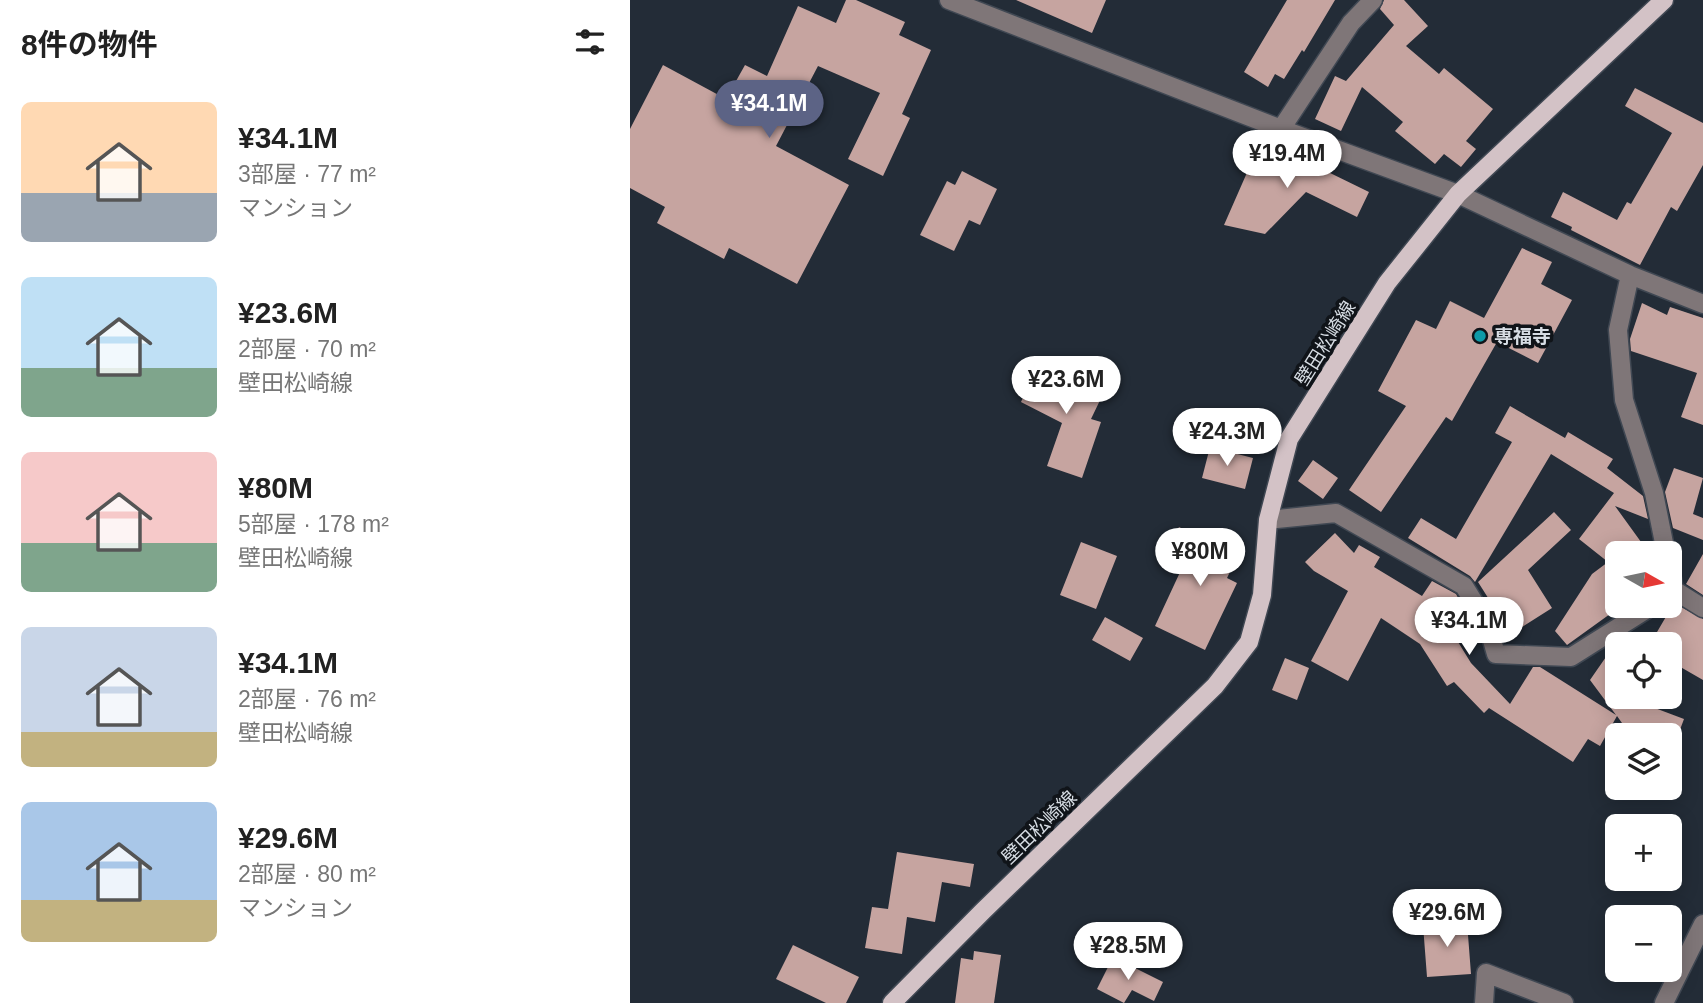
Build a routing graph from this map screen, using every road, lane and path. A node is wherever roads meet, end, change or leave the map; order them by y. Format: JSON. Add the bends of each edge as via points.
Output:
{"nodes":[{"id":1,"x":949,"y":0,"type":"edge"},
{"id":2,"x":1373,"y":0,"type":"edge"},
{"id":3,"x":1664,"y":0,"type":"edge"},
{"id":4,"x":1281,"y":129,"type":"junction"},
{"id":5,"x":1458,"y":194,"type":"junction"},
{"id":6,"x":1630,"y":275,"type":"junction"},
{"id":7,"x":1703,"y":304,"type":"edge"},
{"id":8,"x":1268,"y":520,"type":"junction"},
{"id":9,"x":1664,"y":541,"type":"edge"},
{"id":10,"x":1682,"y":596,"type":"edge"},
{"id":11,"x":1703,"y":608,"type":"edge"},
{"id":12,"x":1632,"y":618,"type":"edge"},
{"id":13,"x":1703,"y":924,"type":"edge"},
{"id":14,"x":892,"y":1003,"type":"edge"},
{"id":15,"x":1484,"y":1003,"type":"edge"},
{"id":16,"x":1564,"y":1003,"type":"edge"},
{"id":17,"x":1664,"y":1003,"type":"edge"}],
"edges":[{"from":1,"to":4,"type":"street"},
{"from":2,"to":4,"type":"street","via":[[1351,23]]},
{"from":3,"to":5,"type":"main road","name":"壁田松崎線"},
{"from":4,"to":5,"type":"street"},
{"from":5,"to":6,"type":"street"},
{"from":5,"to":8,"type":"main road","name":"壁田松崎線","via":[[1387,283],[1289,439]]},
{"from":6,"to":7,"type":"street"},
{"from":6,"to":9,"type":"street","via":[[1618,330],[1624,400],[1654,492]]},
{"from":8,"to":12,"type":"street","via":[[1336,513],[1464,586],[1488,623],[1496,654],[1571,657]]},
{"from":8,"to":14,"type":"main road","name":"壁田松崎線","via":[[1262,595],[1250,642],[1224,675]]},
{"from":10,"to":11,"type":"street"},
{"from":13,"to":17,"type":"street"},
{"from":15,"to":16,"type":"street","via":[[1486,973]]}]}
